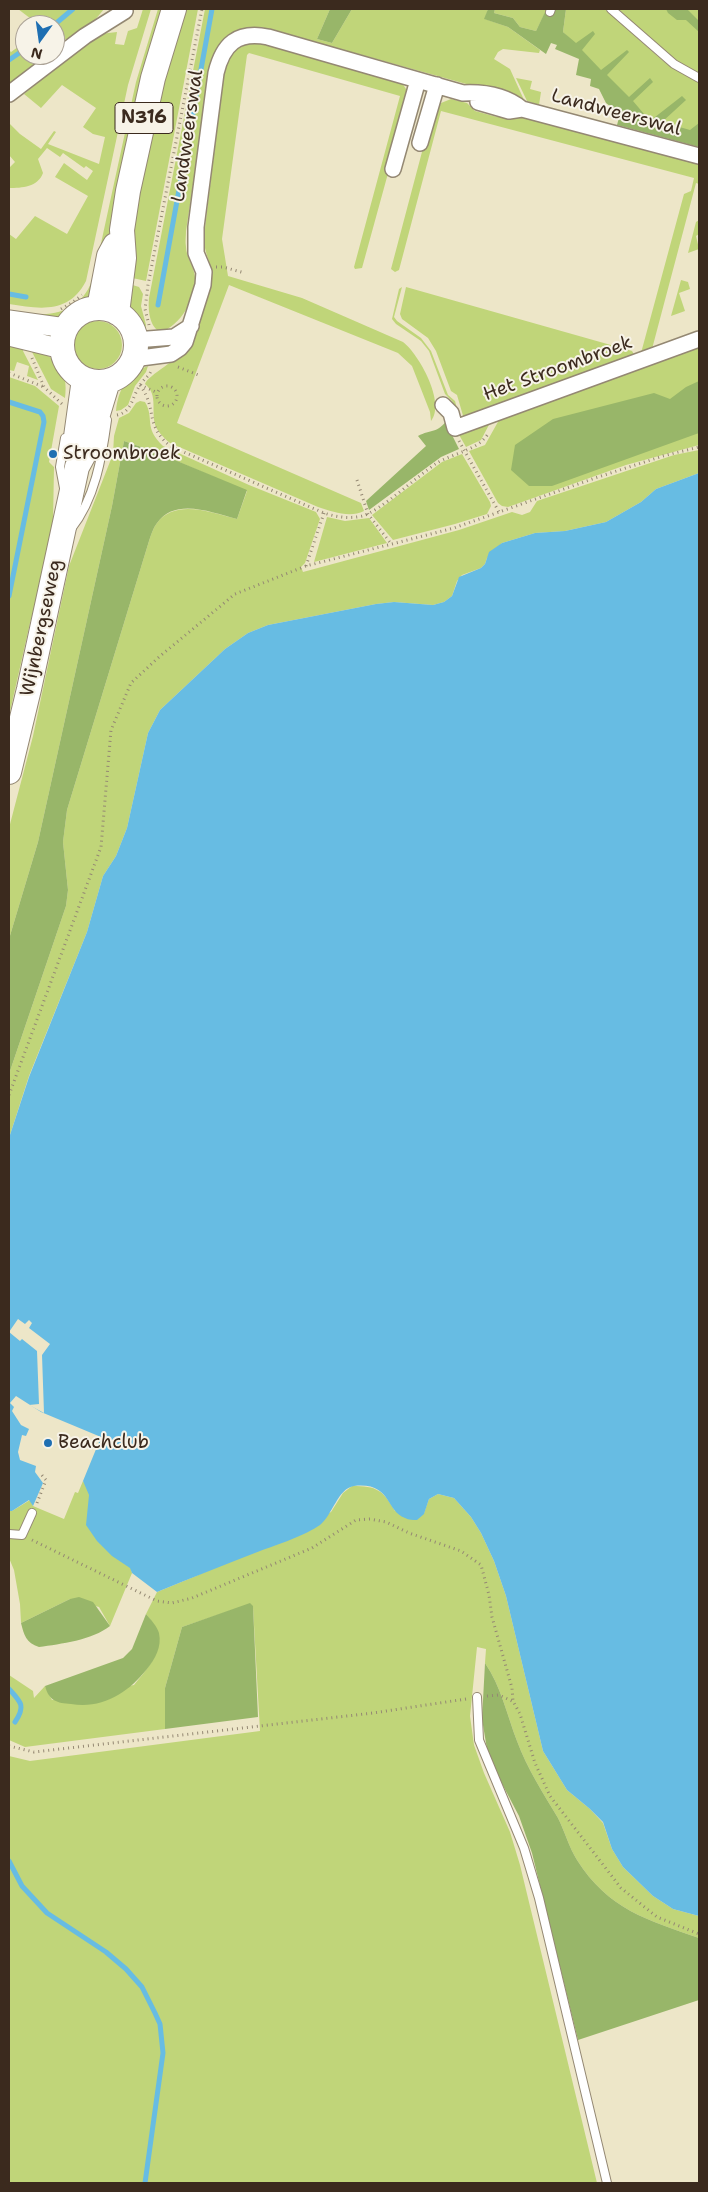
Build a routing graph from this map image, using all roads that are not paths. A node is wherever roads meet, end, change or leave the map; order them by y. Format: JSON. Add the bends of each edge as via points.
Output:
{"nodes":[{"id":1,"x":174,"y":9,"type":"edge"},
{"id":2,"x":611,"y":9,"type":"edge"},
{"id":3,"x":125,"y":11,"type":"dead end"},
{"id":4,"x":699,"y":78,"type":"edge"},
{"id":5,"x":427,"y":83,"type":"junction"},
{"id":6,"x":9,"y":94,"type":"edge"},
{"id":7,"x":420,"y":143,"type":"dead end"},
{"id":8,"x":408,"y":154,"type":"dead end"},
{"id":9,"x":699,"y":156,"type":"edge"},
{"id":10,"x":393,"y":169,"type":"dead end"},
{"id":11,"x":108,"y":311,"type":"junction"},
{"id":12,"x":9,"y":320,"type":"edge"},
{"id":13,"x":191,"y":326,"type":"junction"},
{"id":14,"x":61,"y":329,"type":"junction"},
{"id":15,"x":9,"y":336,"type":"edge"},
{"id":16,"x":699,"y":339,"type":"edge"},
{"id":17,"x":134,"y":349,"type":"junction"},
{"id":18,"x":84,"y":379,"type":"junction"},
{"id":19,"x":108,"y":381,"type":"junction"},
{"id":20,"x":443,"y":405,"type":"dead end"},
{"id":21,"x":71,"y":406,"type":"dead end"},
{"id":22,"x":66,"y":431,"type":"dead end"},
{"id":23,"x":77,"y":467,"type":"junction"},
{"id":24,"x":68,"y":505,"type":"junction"},
{"id":25,"x":61,"y":542,"type":"junction"},
{"id":26,"x":9,"y":772,"type":"edge"},
{"id":27,"x":34,"y":1510,"type":"road end"},
{"id":28,"x":9,"y":1534,"type":"edge"},
{"id":29,"x":477,"y":1697,"type":"road end"},
{"id":30,"x":608,"y":2183,"type":"edge"}],
"edges":[{"from":1,"to":11,"type":"main road","number":"N316","via":[[139,137],[122,230],[109,256]]},
{"from":2,"to":4,"type":"lane","via":[[674,64]]},
{"from":3,"to":6,"type":"street","via":[[85,36]]},
{"from":5,"to":7,"type":"street"},
{"from":5,"to":8,"type":"street"},
{"from":5,"to":9,"type":"street","name":"Landweerswal","via":[[509,111],[522,109]]},
{"from":5,"to":10,"type":"street"},
{"from":5,"to":13,"type":"street","name":"Landweerswal","via":[[255,34],[241,37],[226,47],[216,74],[196,227],[196,253],[204,272]]},
{"from":11,"to":14,"type":"main road","via":[[80,313]]},
{"from":11,"to":17,"type":"main road","via":[[126,320],[132,329]]},
{"from":12,"to":14,"type":"street"},
{"from":13,"to":17,"type":"street","via":[[174,337]]},
{"from":13,"to":17,"type":"street","name":"Landweerswal","via":[[185,342],[176,351]]},
{"from":14,"to":15,"type":"street"},
{"from":14,"to":18,"type":"main road","via":[[69,367]]},
{"from":16,"to":20,"type":"street","name":"Het Stroombroek","via":[[456,428],[451,413]]},
{"from":17,"to":19,"type":"main road","via":[[123,372]]},
{"from":18,"to":19,"type":"main road"},
{"from":18,"to":21,"type":"lane"},
{"from":18,"to":23,"type":"main road","name":"Wijnbergseweg","via":[[74,445]]},
{"from":19,"to":23,"type":"main road","name":"Wijnbergseweg","via":[[88,447]]},
{"from":19,"to":25,"type":"lane","name":"Wijnbergseweg","via":[[108,414],[95,478],[81,517]]},
{"from":22,"to":24,"type":"lane","name":"Wijnbergseweg","via":[[60,467]]},
{"from":23,"to":24,"type":"main road","name":"Wijnbergseweg"},
{"from":24,"to":25,"type":"main road","name":"Wijnbergseweg"},
{"from":25,"to":26,"type":"main road","name":"Wijnbergseweg"},
{"from":27,"to":28,"type":"lane","via":[[22,1535]]},
{"from":29,"to":30,"type":"lane","via":[[479,1740],[524,1848],[537,1890]]}]}
